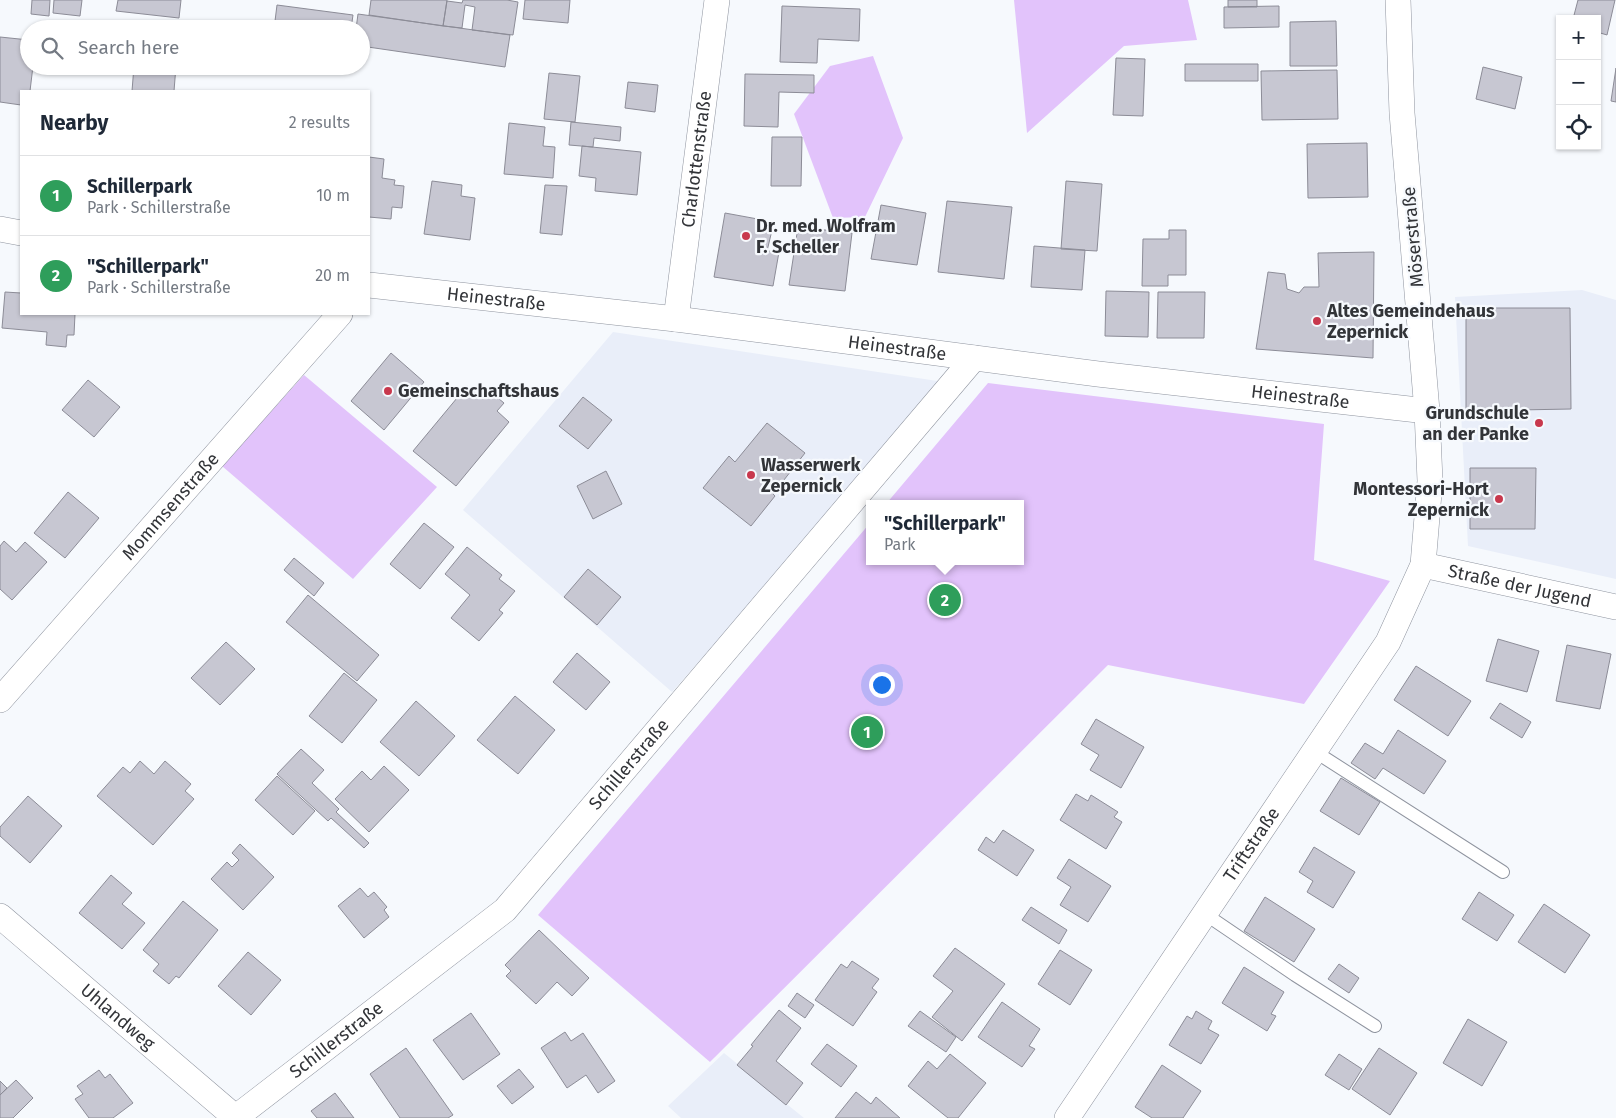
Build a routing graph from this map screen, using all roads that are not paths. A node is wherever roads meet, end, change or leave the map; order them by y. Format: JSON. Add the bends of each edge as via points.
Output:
{"nodes":[{"id":1,"x":717,"y":0,"type":"edge"},
{"id":2,"x":1398,"y":0,"type":"edge"},
{"id":3,"x":0,"y":230,"type":"edge"},
{"id":4,"x":20,"y":233,"type":"edge"},
{"id":5,"x":370,"y":285,"type":"edge"},
{"id":6,"x":339,"y":315,"type":"edge"},
{"id":7,"x":676,"y":319,"type":"junction"},
{"id":8,"x":974,"y":358,"type":"junction"},
{"id":9,"x":1428,"y":411,"type":"junction"},
{"id":10,"x":1424,"y":564,"type":"junction"},
{"id":11,"x":1616,"y":607,"type":"edge"},
{"id":12,"x":0,"y":700,"type":"edge"},
{"id":13,"x":1314,"y":751,"type":"junction"},
{"id":14,"x":1503,"y":872,"type":"dead end"},
{"id":15,"x":1205,"y":914,"type":"junction"},
{"id":16,"x":0,"y":916,"type":"edge"},
{"id":17,"x":1376,"y":1026,"type":"dead end"},
{"id":18,"x":236,"y":1118,"type":"edge"},
{"id":19,"x":1068,"y":1118,"type":"edge"}],
"edges":[{"from":1,"to":7,"type":"street","name":"Charlottenstraße"},
{"from":2,"to":9,"type":"street","name":"Möserstraße","via":[[1402,113]]},
{"from":3,"to":4,"type":"street"},
{"from":5,"to":7,"type":"street","name":"Heinestraße"},
{"from":6,"to":12,"type":"street","name":"Mommsenstraße"},
{"from":7,"to":8,"type":"street","name":"Heinestraße"},
{"from":8,"to":9,"type":"street","name":"Heinestraße"},
{"from":8,"to":18,"type":"street","name":"Schillerstraße","via":[[505,910]]},
{"from":9,"to":10,"type":"street","name":"Möserstraße","via":[[1430,481]]},
{"from":10,"to":11,"type":"street","name":"Straße der Jugend"},
{"from":10,"to":13,"type":"street","name":"Triftstraße","via":[[1388,642]]},
{"from":13,"to":14,"type":"lane"},
{"from":13,"to":15,"type":"street","name":"Triftstraße"},
{"from":15,"to":17,"type":"lane"},
{"from":15,"to":19,"type":"street","name":"Triftstraße"},
{"from":16,"to":18,"type":"street","name":"Uhlandweg"}]}
